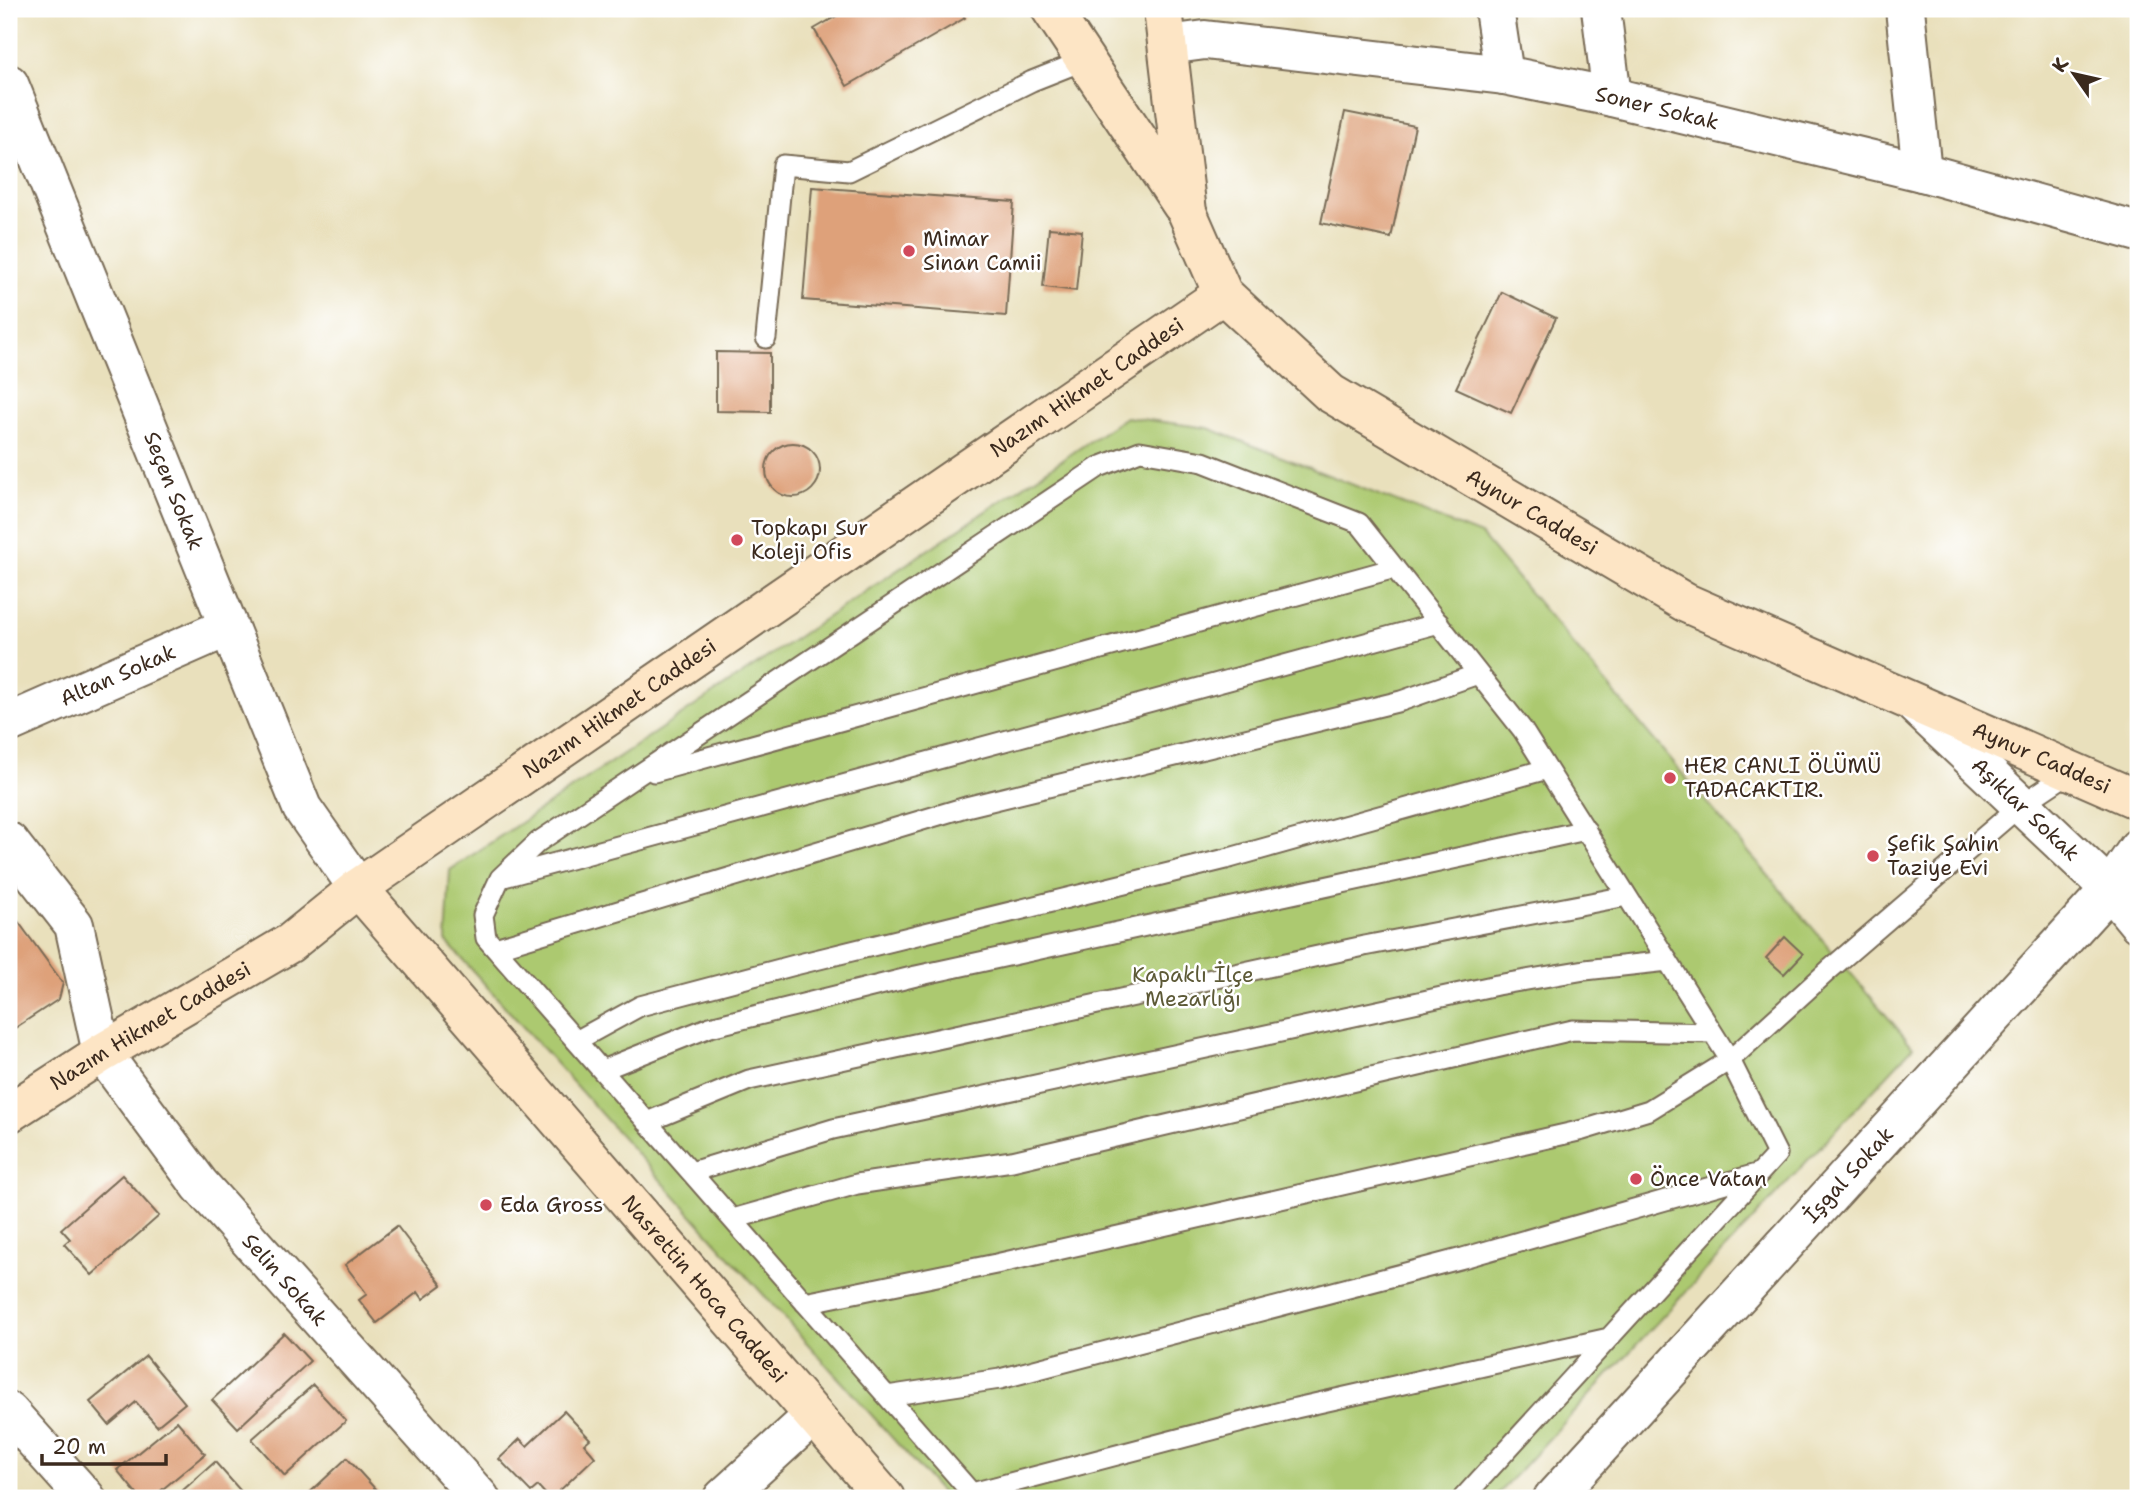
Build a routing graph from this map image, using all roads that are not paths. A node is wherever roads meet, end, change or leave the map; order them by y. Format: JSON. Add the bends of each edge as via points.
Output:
{"nodes":[{"id":1,"x":1051,"y":9,"type":"edge"},
{"id":2,"x":1494,"y":9,"type":"edge"},
{"id":3,"x":1601,"y":9,"type":"edge"},
{"id":4,"x":1905,"y":9,"type":"edge"},
{"id":5,"x":1165,"y":27,"type":"edge"},
{"id":6,"x":1085,"y":60,"type":"junction"},
{"id":7,"x":1504,"y":75,"type":"junction"},
{"id":8,"x":9,"y":84,"type":"edge"},
{"id":9,"x":1612,"y":97,"type":"junction"},
{"id":10,"x":1922,"y":172,"type":"junction"},
{"id":11,"x":1187,"y":212,"type":"junction"},
{"id":12,"x":2138,"y":232,"type":"edge"},
{"id":13,"x":1223,"y":294,"type":"junction"},
{"id":14,"x":766,"y":338,"type":"dead end"},
{"id":15,"x":1395,"y":568,"type":"junction"},
{"id":16,"x":1439,"y":623,"type":"junction"},
{"id":17,"x":228,"y":627,"type":"junction"},
{"id":18,"x":1478,"y":674,"type":"junction"},
{"id":19,"x":1910,"y":700,"type":"junction"},
{"id":20,"x":9,"y":723,"type":"edge"},
{"id":21,"x":1547,"y":769,"type":"junction"},
{"id":22,"x":2072,"y":771,"type":"junction"},
{"id":23,"x":636,"y":777,"type":"junction"},
{"id":24,"x":2138,"y":800,"type":"edge"},
{"id":25,"x":2021,"y":805,"type":"junction"},
{"id":26,"x":1586,"y":830,"type":"junction"},
{"id":27,"x":9,"y":842,"type":"edge"},
{"id":28,"x":2138,"y":848,"type":"edge"},
{"id":29,"x":500,"y":878,"type":"junction"},
{"id":30,"x":358,"y":888,"type":"junction"},
{"id":31,"x":2110,"y":889,"type":"junction"},
{"id":32,"x":1627,"y":897,"type":"junction"},
{"id":33,"x":2138,"y":923,"type":"edge"},
{"id":34,"x":495,"y":948,"type":"junction"},
{"id":35,"x":1668,"y":961,"type":"junction"},
{"id":36,"x":1713,"y":1033,"type":"junction"},
{"id":37,"x":576,"y":1041,"type":"junction"},
{"id":38,"x":102,"y":1053,"type":"junction"},
{"id":39,"x":1730,"y":1059,"type":"junction"},
{"id":40,"x":602,"y":1070,"type":"junction"},
{"id":41,"x":9,"y":1113,"type":"edge"},
{"id":42,"x":646,"y":1122,"type":"junction"},
{"id":43,"x":691,"y":1172,"type":"junction"},
{"id":44,"x":1760,"y":1172,"type":"junction"},
{"id":45,"x":733,"y":1219,"type":"junction"},
{"id":46,"x":805,"y":1303,"type":"junction"},
{"id":47,"x":1609,"y":1338,"type":"junction"},
{"id":48,"x":887,"y":1396,"type":"junction"},
{"id":49,"x":9,"y":1412,"type":"edge"},
{"id":50,"x":813,"y":1416,"type":"junction"},
{"id":51,"x":974,"y":1496,"type":"edge"},
{"id":52,"x":86,"y":1498,"type":"edge"},
{"id":53,"x":480,"y":1498,"type":"edge"},
{"id":54,"x":723,"y":1498,"type":"edge"},
{"id":55,"x":886,"y":1498,"type":"edge"},
{"id":56,"x":1463,"y":1498,"type":"edge"},
{"id":57,"x":1553,"y":1498,"type":"edge"}],
"edges":[{"from":1,"to":6,"type":"street"},
{"from":2,"to":7,"type":"street"},
{"from":3,"to":9,"type":"street"},
{"from":4,"to":10,"type":"street"},
{"from":5,"to":7,"type":"street","name":"Soner Sokak","via":[[1205,40]]},
{"from":5,"to":11,"type":"street","name":"Aynur Caddesi"},
{"from":6,"to":11,"type":"street"},
{"from":6,"to":14,"type":"lane","via":[[1032,81],[849,171],[783,165]]},
{"from":7,"to":9,"type":"street","name":"Soner Sokak"},
{"from":8,"to":17,"type":"street","name":"Seçen Sokak"},
{"from":9,"to":10,"type":"street","name":"Soner Sokak"},
{"from":10,"to":12,"type":"street","name":"Soner Sokak"},
{"from":11,"to":13,"type":"street","name":"Aynur Caddesi"},
{"from":13,"to":19,"type":"street","name":"Aynur Caddesi","via":[[1330,393],[1686,603]]},
{"from":13,"to":30,"type":"street","name":"Nazım Hikmet Caddesi"},
{"from":15,"to":16,"type":"lane"},
{"from":15,"to":23,"type":"lane"},
{"from":15,"to":23,"type":"lane","via":[[1359,523],[1203,462],[1140,451],[1100,467]]},
{"from":16,"to":18,"type":"lane"},
{"from":16,"to":29,"type":"lane"},
{"from":17,"to":20,"type":"street","name":"Altan Sokak"},
{"from":17,"to":30,"type":"street","name":"Seçen Sokak","via":[[302,808]]},
{"from":18,"to":21,"type":"lane"},
{"from":18,"to":34,"type":"lane","via":[[1401,701],[966,807]]},
{"from":19,"to":22,"type":"street","name":"Aynur Caddesi"},
{"from":19,"to":25,"type":"street","name":"Aşıklar Sokak"},
{"from":21,"to":26,"type":"lane"},
{"from":21,"to":37,"type":"lane","via":[[1226,859],[640,1006]]},
{"from":22,"to":24,"type":"street","name":"Aynur Caddesi"},
{"from":22,"to":25,"type":"lane"},
{"from":23,"to":29,"type":"lane","via":[[538,842]]},
{"from":25,"to":31,"type":"street","name":"Aşıklar Sokak"},
{"from":25,"to":39,"type":"lane"},
{"from":26,"to":32,"type":"lane"},
{"from":26,"to":40,"type":"lane","via":[[916,976],[710,1027]]},
{"from":27,"to":38,"type":"street","via":[[74,925]]},
{"from":28,"to":31,"type":"street","name":"İşgal Sokak"},
{"from":29,"to":34,"type":"lane","via":[[483,915],[486,938]]},
{"from":30,"to":38,"type":"street","name":"Nazım Hikmet Caddesi","via":[[290,943]]},
{"from":30,"to":50,"type":"street","name":"Nasrettin Hoca Caddesi"},
{"from":31,"to":33,"type":"street","name":"Aşıklar Sokak"},
{"from":31,"to":57,"type":"street","name":"İşgal Sokak"},
{"from":32,"to":35,"type":"lane"},
{"from":32,"to":42,"type":"lane","via":[[1364,946],[749,1080]]},
{"from":34,"to":37,"type":"lane"},
{"from":35,"to":36,"type":"lane"},
{"from":35,"to":43,"type":"lane","via":[[1497,985],[834,1129]]},
{"from":36,"to":39,"type":"lane"},
{"from":36,"to":45,"type":"lane","via":[[1573,1030],[1012,1161],[857,1184]]},
{"from":37,"to":40,"type":"lane"},
{"from":38,"to":41,"type":"street","name":"Nazım Hikmet Caddesi"},
{"from":38,"to":53,"type":"street","name":"Selin Sokak","via":[[200,1185]]},
{"from":39,"to":44,"type":"lane","via":[[1777,1154]]},
{"from":39,"to":46,"type":"lane","via":[[1649,1110],[1583,1130]]},
{"from":40,"to":42,"type":"lane"},
{"from":42,"to":43,"type":"lane"},
{"from":43,"to":45,"type":"lane"},
{"from":44,"to":47,"type":"lane"},
{"from":44,"to":48,"type":"lane","via":[[1463,1258],[1013,1376]]},
{"from":45,"to":46,"type":"lane"},
{"from":46,"to":48,"type":"lane"},
{"from":47,"to":51,"type":"lane","via":[[1296,1408]]},
{"from":47,"to":56,"type":"lane"},
{"from":48,"to":51,"type":"lane"},
{"from":49,"to":52,"type":"street"},
{"from":50,"to":54,"type":"street"},
{"from":50,"to":55,"type":"street","name":"Nasrettin Hoca Caddesi"}]}
